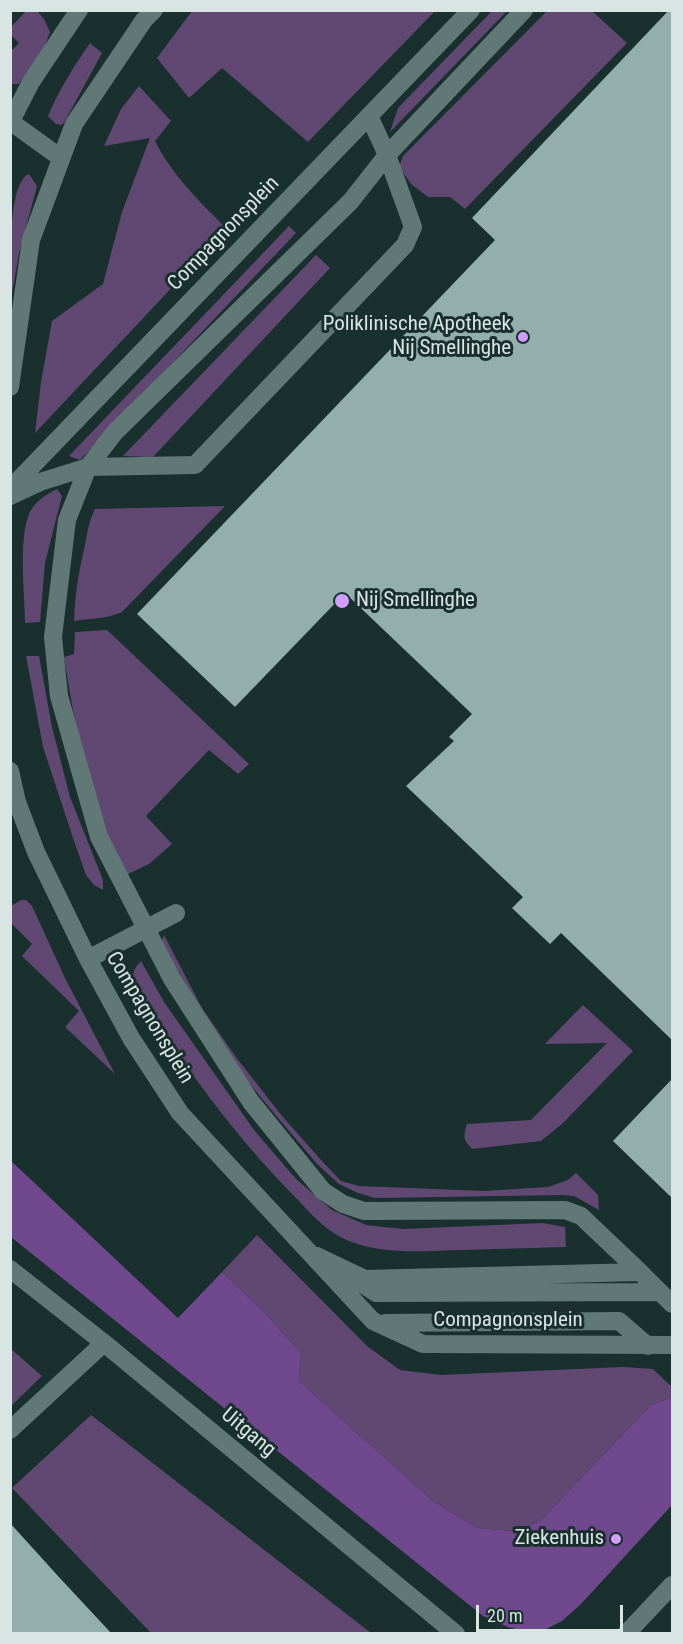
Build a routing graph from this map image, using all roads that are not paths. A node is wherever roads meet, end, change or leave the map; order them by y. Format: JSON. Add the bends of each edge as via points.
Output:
{"nodes":[{"id":1,"x":79,"y":10,"type":"edge"},
{"id":2,"x":154,"y":10,"type":"edge"},
{"id":3,"x":471,"y":10,"type":"edge"},
{"id":4,"x":524,"y":10,"type":"edge"},
{"id":5,"x":369,"y":116,"type":"junction"},
{"id":6,"x":11,"y":122,"type":"edge"},
{"id":7,"x":387,"y":155,"type":"junction"},
{"id":8,"x":62,"y":158,"type":"junction"},
{"id":9,"x":10,"y":387,"type":"edge"},
{"id":10,"x":88,"y":467,"type":"junction"},
{"id":11,"x":10,"y":489,"type":"edge"},
{"id":12,"x":10,"y":496,"type":"edge"},
{"id":13,"x":10,"y":771,"type":"edge"},
{"id":14,"x":176,"y":913,"type":"dead end"},
{"id":15,"x":146,"y":929,"type":"junction"},
{"id":16,"x":88,"y":959,"type":"junction"},
{"id":17,"x":308,"y":1251,"type":"junction"},
{"id":18,"x":330,"y":1262,"type":"junction"},
{"id":19,"x":10,"y":1269,"type":"edge"},
{"id":20,"x":640,"y":1272,"type":"junction"},
{"id":21,"x":666,"y":1298,"type":"edge"},
{"id":22,"x":377,"y":1323,"type":"junction"},
{"id":23,"x":104,"y":1343,"type":"junction"},
{"id":24,"x":672,"y":1345,"type":"edge"},
{"id":25,"x":648,"y":1346,"type":"junction"},
{"id":26,"x":10,"y":1430,"type":"edge"},
{"id":27,"x":672,"y":1585,"type":"edge"},
{"id":28,"x":456,"y":1634,"type":"edge"},
{"id":29,"x":626,"y":1634,"type":"edge"}],
"edges":[{"from":1,"to":6,"type":"street","via":[[31,82]]},
{"from":2,"to":8,"type":"street","via":[[74,124]]},
{"from":3,"to":5,"type":"street","name":"Compagnonsplein"},
{"from":4,"to":7,"type":"street"},
{"from":5,"to":7,"type":"street"},
{"from":5,"to":11,"type":"street","name":"Compagnonsplein"},
{"from":6,"to":8,"type":"street"},
{"from":7,"to":10,"type":"street","via":[[351,201],[114,432]]},
{"from":7,"to":10,"type":"street","via":[[412,227],[405,245],[195,465]]},
{"from":8,"to":9,"type":"street","via":[[31,240]]},
{"from":10,"to":12,"type":"street"},
{"from":10,"to":15,"type":"street","via":[[67,520],[60,566],[53,638],[59,696],[99,837]]},
{"from":13,"to":16,"type":"street","name":"Compagnonsplein","via":[[36,852]]},
{"from":14,"to":15,"type":"street"},
{"from":15,"to":16,"type":"street"},
{"from":15,"to":20,"type":"street","via":[[172,979],[251,1102],[323,1191],[364,1211],[565,1210],[581,1216]]},
{"from":16,"to":17,"type":"street","name":"Compagnonsplein","via":[[131,1038],[180,1113]]},
{"from":17,"to":18,"type":"street","name":"Compagnonsplein"},
{"from":17,"to":22,"type":"street","name":"Compagnonsplein"},
{"from":18,"to":20,"type":"street","name":"Compagnonsplein","via":[[365,1279]]},
{"from":18,"to":21,"type":"street","via":[[376,1293]]},
{"from":19,"to":23,"type":"street","name":"Uitgang"},
{"from":20,"to":21,"type":"street"},
{"from":22,"to":25,"type":"street","name":"Compagnonsplein","via":[[423,1344]]},
{"from":22,"to":25,"type":"street","via":[[619,1321]]},
{"from":23,"to":26,"type":"street"},
{"from":23,"to":28,"type":"street","name":"Uitgang"},
{"from":24,"to":25,"type":"street","name":"Compagnonsplein"},
{"from":27,"to":29,"type":"street"}]}
